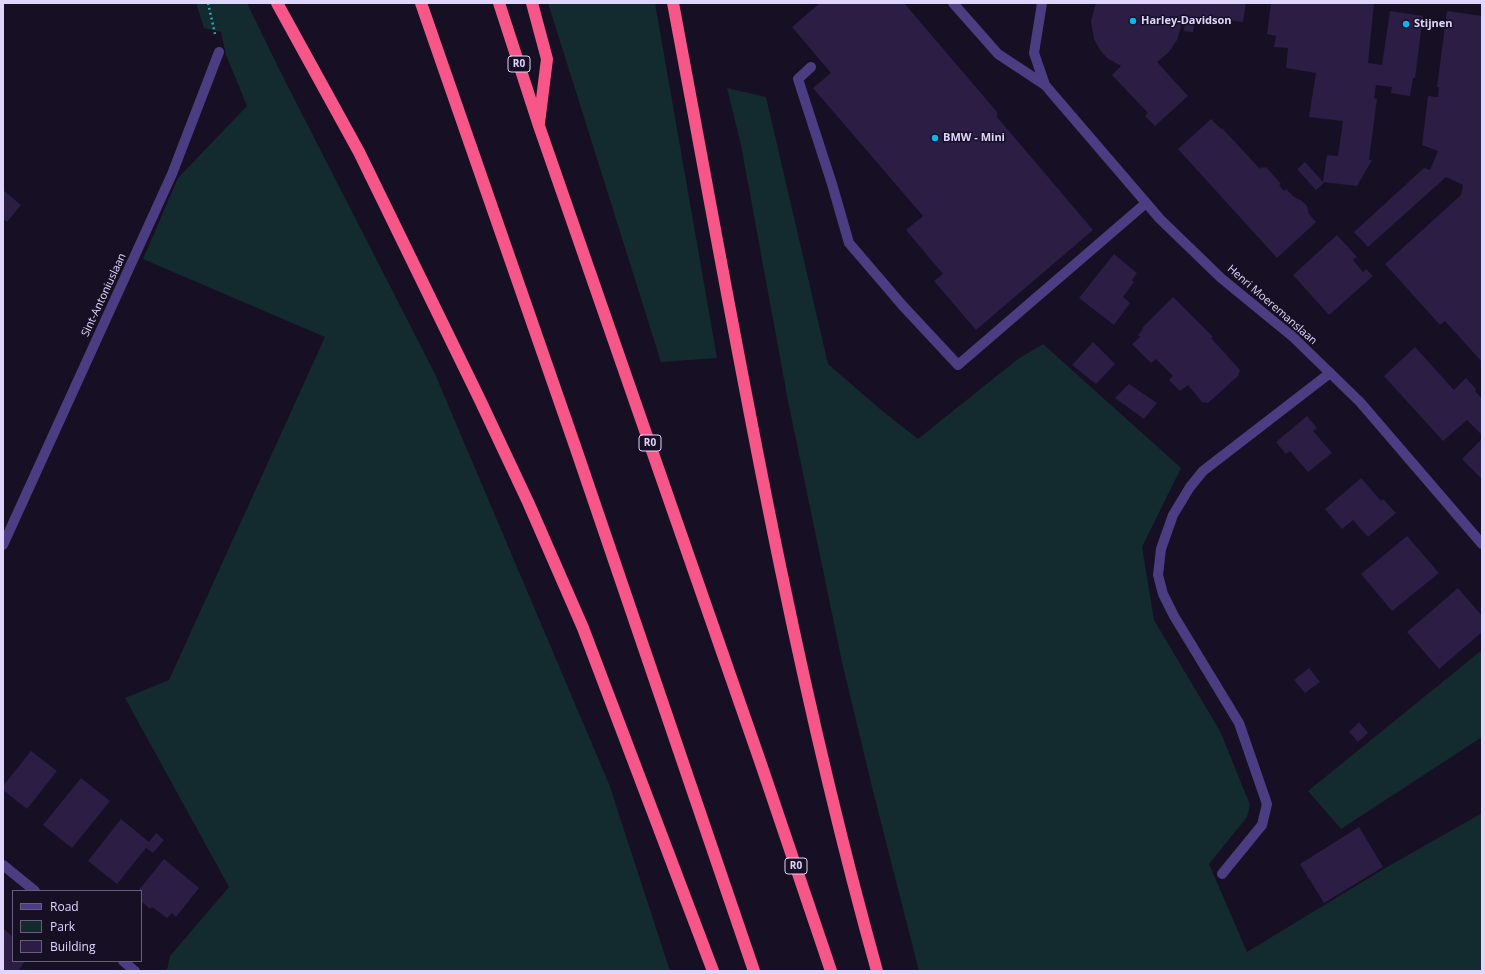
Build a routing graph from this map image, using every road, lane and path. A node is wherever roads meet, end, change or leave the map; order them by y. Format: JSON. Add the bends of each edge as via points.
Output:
{"nodes":[{"id":1,"x":208,"y":3,"type":"edge"},
{"id":2,"x":277,"y":3,"type":"edge"},
{"id":3,"x":421,"y":3,"type":"edge"},
{"id":4,"x":499,"y":3,"type":"edge"},
{"id":5,"x":532,"y":3,"type":"edge"},
{"id":6,"x":673,"y":3,"type":"edge"},
{"id":7,"x":953,"y":3,"type":"edge"},
{"id":8,"x":1042,"y":3,"type":"edge"},
{"id":9,"x":219,"y":52,"type":"joint"},
{"id":10,"x":811,"y":67,"type":"dead end"},
{"id":11,"x":1045,"y":85,"type":"junction"},
{"id":12,"x":539,"y":126,"type":"junction"},
{"id":13,"x":1146,"y":203,"type":"junction"},
{"id":14,"x":1330,"y":374,"type":"junction"},
{"id":15,"x":3,"y":544,"type":"edge"},
{"id":16,"x":1482,"y":544,"type":"edge"},
{"id":17,"x":3,"y":865,"type":"edge"},
{"id":18,"x":1222,"y":874,"type":"dead end"},
{"id":19,"x":34,"y":890,"type":"edge"},
{"id":20,"x":124,"y":962,"type":"edge"},
{"id":21,"x":136,"y":971,"type":"edge"},
{"id":22,"x":713,"y":971,"type":"edge"},
{"id":23,"x":754,"y":971,"type":"edge"},
{"id":24,"x":831,"y":971,"type":"edge"},
{"id":25,"x":877,"y":971,"type":"edge"}],
"edges":[{"from":1,"to":9,"type":"path"},
{"from":2,"to":22,"type":"highway","via":[[359,152],[528,502],[583,628]]},
{"from":3,"to":23,"type":"highway"},
{"from":4,"to":12,"type":"highway","number":"R0"},
{"from":5,"to":12,"type":"highway","via":[[547,59]]},
{"from":6,"to":25,"type":"highway","via":[[749,414],[786,593],[819,747]]},
{"from":7,"to":11,"type":"street","name":"Henri Moeremanslaan","via":[[998,54]]},
{"from":8,"to":11,"type":"street","name":"Henri Moeremanslaan","via":[[1034,53]]},
{"from":9,"to":15,"type":"street","name":"Sint-Antoniuslaan","via":[[172,174]]},
{"from":10,"to":13,"type":"street","via":[[798,79],[849,243],[958,365]]},
{"from":11,"to":13,"type":"street","name":"Henri Moeremanslaan"},
{"from":12,"to":24,"type":"highway","number":"R0","via":[[763,768]]},
{"from":13,"to":14,"type":"street","name":"Henri Moeremanslaan","via":[[1221,278],[1293,337]]},
{"from":14,"to":16,"type":"street","name":"Henri Moeremanslaan","via":[[1360,402]]},
{"from":14,"to":18,"type":"street","via":[[1203,471],[1173,515],[1161,549],[1158,575],[1164,594],[1174,616],[1239,723],[1267,804],[1262,825]]},
{"from":17,"to":19,"type":"street"},
{"from":20,"to":21,"type":"street"}]}
